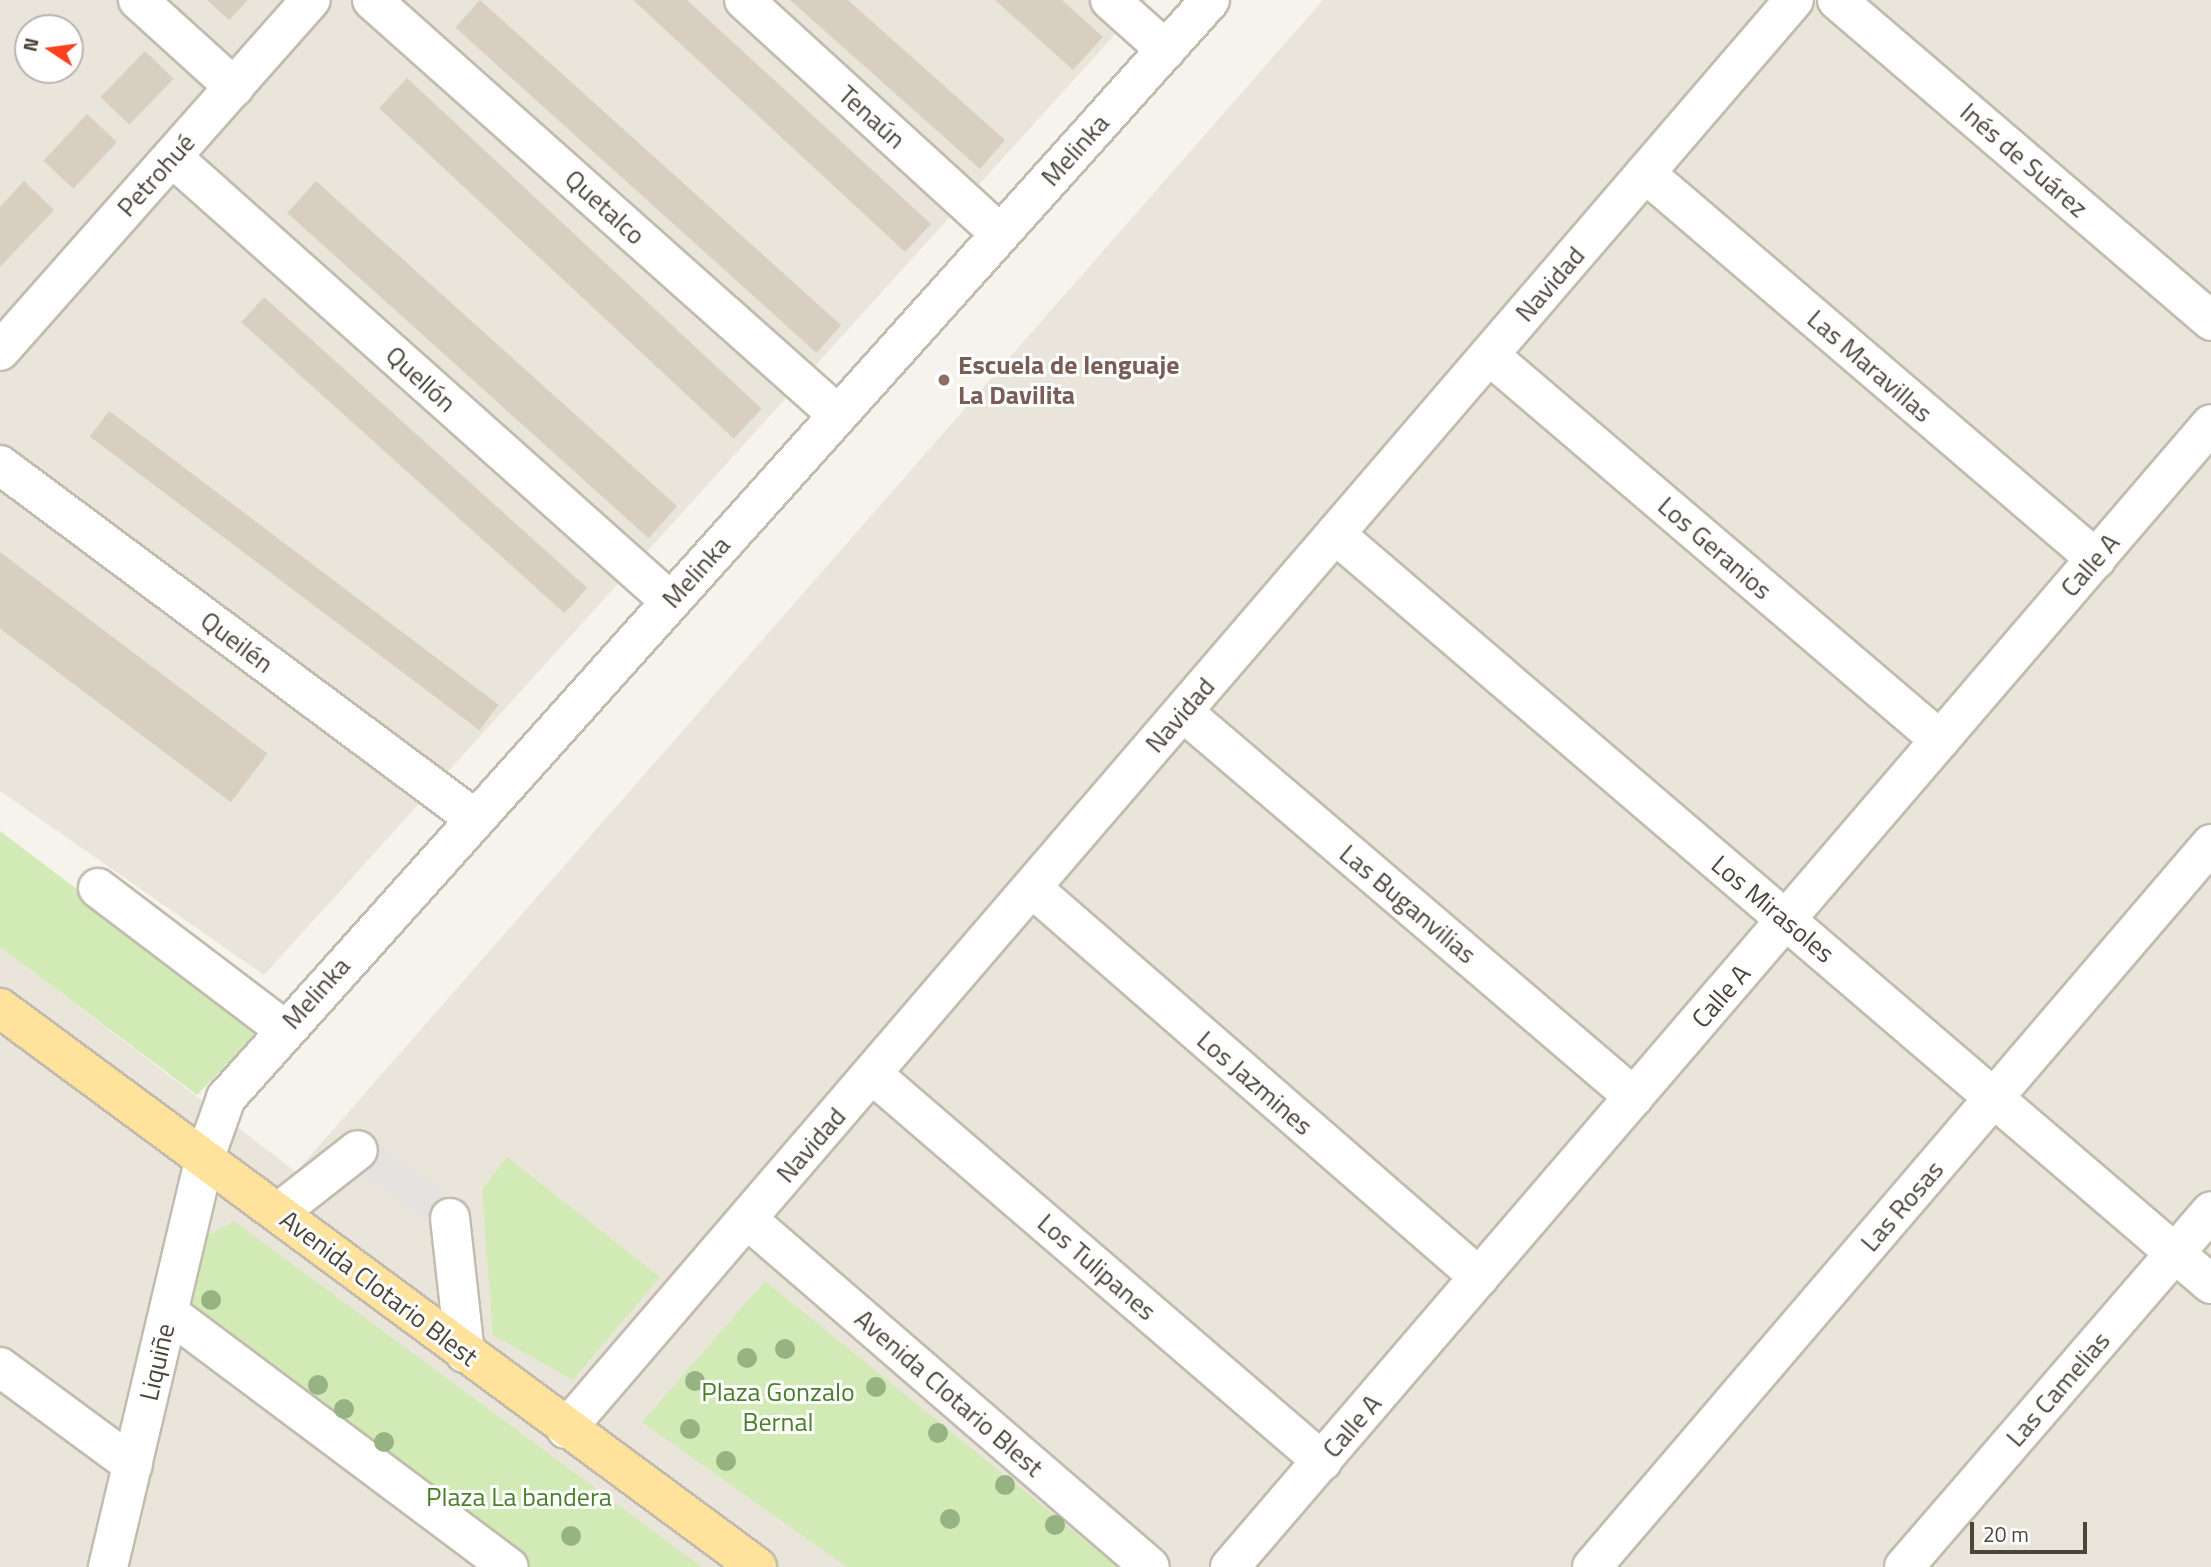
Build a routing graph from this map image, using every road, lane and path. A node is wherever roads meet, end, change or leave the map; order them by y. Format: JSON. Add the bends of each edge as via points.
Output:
{"nodes":[{"id":1,"x":138,"y":0,"type":"edge"},
{"id":2,"x":312,"y":0,"type":"edge"},
{"id":3,"x":372,"y":0,"type":"edge"},
{"id":4,"x":744,"y":0,"type":"edge"},
{"id":5,"x":1110,"y":0,"type":"edge"},
{"id":6,"x":1210,"y":0,"type":"edge"},
{"id":7,"x":1794,"y":0,"type":"edge"},
{"id":8,"x":1836,"y":0,"type":"edge"},
{"id":9,"x":1166,"y":50,"type":"junction"},
{"id":10,"x":234,"y":87,"type":"junction"},
{"id":11,"x":172,"y":157,"type":"junction"},
{"id":12,"x":1645,"y":173,"type":"junction"},
{"id":13,"x":1000,"y":234,"type":"junction"},
{"id":14,"x":2211,"y":321,"type":"edge"},
{"id":15,"x":0,"y":351,"type":"edge"},
{"id":16,"x":1489,"y":355,"type":"junction"},
{"id":17,"x":838,"y":415,"type":"junction"},
{"id":18,"x":2211,"y":424,"type":"edge"},
{"id":19,"x":0,"y":466,"type":"edge"},
{"id":20,"x":1335,"y":534,"type":"junction"},
{"id":21,"x":2096,"y":559,"type":"junction"},
{"id":22,"x":670,"y":601,"type":"junction"},
{"id":23,"x":1183,"y":712,"type":"junction"},
{"id":24,"x":1940,"y":740,"type":"junction"},
{"id":25,"x":474,"y":818,"type":"junction"},
{"id":26,"x":2211,"y":844,"type":"edge"},
{"id":27,"x":98,"y":888,"type":"dead end"},
{"id":28,"x":1032,"y":888,"type":"junction"},
{"id":29,"x":1786,"y":919,"type":"junction"},
{"id":30,"x":0,"y":1008,"type":"edge"},
{"id":31,"x":284,"y":1029,"type":"junction"},
{"id":32,"x":872,"y":1074,"type":"junction"},
{"id":33,"x":1634,"y":1097,"type":"junction"},
{"id":34,"x":1995,"y":1097,"type":"junction"},
{"id":35,"x":358,"y":1150,"type":"dead end"},
{"id":36,"x":205,"y":1157,"type":"junction"},
{"id":37,"x":2211,"y":1211,"type":"edge"},
{"id":38,"x":279,"y":1212,"type":"junction"},
{"id":39,"x":450,"y":1218,"type":"dead end"},
{"id":40,"x":747,"y":1219,"type":"junction"},
{"id":41,"x":2176,"y":1252,"type":"junction"},
{"id":42,"x":1479,"y":1277,"type":"junction"},
{"id":43,"x":2211,"y":1284,"type":"edge"},
{"id":44,"x":169,"y":1313,"type":"junction"},
{"id":45,"x":465,"y":1353,"type":"junction"},
{"id":46,"x":0,"y":1367,"type":"edge"},
{"id":47,"x":566,"y":1429,"type":"junction"},
{"id":48,"x":1322,"y":1461,"type":"junction"},
{"id":49,"x":133,"y":1465,"type":"junction"},
{"id":50,"x":1243,"y":1563,"type":"edge"},
{"id":51,"x":108,"y":1567,"type":"edge"},
{"id":52,"x":508,"y":1567,"type":"edge"},
{"id":53,"x":757,"y":1567,"type":"edge"},
{"id":54,"x":1150,"y":1567,"type":"edge"},
{"id":55,"x":1592,"y":1567,"type":"edge"},
{"id":56,"x":1904,"y":1567,"type":"edge"}],
"edges":[{"from":1,"to":10,"type":"street"},
{"from":2,"to":10,"type":"street","name":"Petrohué"},
{"from":3,"to":17,"type":"street","name":"Quetalco"},
{"from":4,"to":13,"type":"street","name":"Tenaún"},
{"from":5,"to":9,"type":"street"},
{"from":6,"to":9,"type":"street","name":"Melinka"},
{"from":7,"to":12,"type":"street","name":"Navidad"},
{"from":8,"to":14,"type":"street","name":"Inés de Suárez"},
{"from":9,"to":13,"type":"street","name":"Melinka"},
{"from":10,"to":11,"type":"street","name":"Petrohué"},
{"from":11,"to":15,"type":"street","name":"Petrohué"},
{"from":11,"to":22,"type":"street","name":"Quellón"},
{"from":12,"to":16,"type":"street","name":"Navidad"},
{"from":12,"to":21,"type":"street","name":"Las Maravillas"},
{"from":13,"to":17,"type":"street","name":"Melinka"},
{"from":16,"to":20,"type":"street","name":"Navidad"},
{"from":16,"to":24,"type":"street","name":"Los Geranios"},
{"from":17,"to":22,"type":"street","name":"Melinka"},
{"from":18,"to":21,"type":"street","name":"Calle A"},
{"from":19,"to":25,"type":"street","name":"Queilén"},
{"from":20,"to":23,"type":"street","name":"Navidad"},
{"from":20,"to":29,"type":"street","name":"Los Mirasoles"},
{"from":21,"to":24,"type":"street","name":"Calle A"},
{"from":22,"to":25,"type":"street","name":"Melinka"},
{"from":23,"to":28,"type":"street","name":"Navidad"},
{"from":23,"to":33,"type":"street","name":"Las Buganvilias"},
{"from":24,"to":29,"type":"street","name":"Calle A"},
{"from":25,"to":31,"type":"street","name":"Melinka"},
{"from":26,"to":34,"type":"street","name":"Las Rosas"},
{"from":27,"to":31,"type":"street"},
{"from":28,"to":32,"type":"street","name":"Navidad"},
{"from":28,"to":42,"type":"street","name":"Los Jazmines"},
{"from":29,"to":33,"type":"street","name":"Calle A"},
{"from":29,"to":34,"type":"street","name":"Los Mirasoles"},
{"from":30,"to":36,"type":"main road","name":"Avenida Clotario Blest"},
{"from":31,"to":36,"type":"street","name":"Melinka","via":[[226,1098]]},
{"from":32,"to":40,"type":"street","name":"Navidad"},
{"from":32,"to":48,"type":"street","name":"Los Tulipanes"},
{"from":33,"to":42,"type":"street","name":"Calle A"},
{"from":34,"to":41,"type":"street","name":"Los Mirasoles"},
{"from":34,"to":55,"type":"street","name":"Las Rosas"},
{"from":35,"to":38,"type":"street"},
{"from":36,"to":38,"type":"main road","name":"Avenida Clotario Blest"},
{"from":36,"to":44,"type":"street","name":"Liquiñe"},
{"from":37,"to":41,"type":"street","name":"Las Camelias"},
{"from":38,"to":45,"type":"main road","name":"Avenida Clotario Blest"},
{"from":39,"to":45,"type":"street"},
{"from":40,"to":47,"type":"street","name":"Navidad"},
{"from":40,"to":54,"type":"street","name":"Avenida Clotario Blest"},
{"from":41,"to":43,"type":"street","name":"Los Mirasoles"},
{"from":41,"to":56,"type":"street","name":"Las Camelias"},
{"from":42,"to":48,"type":"street","name":"Calle A"},
{"from":44,"to":49,"type":"street","name":"Liquiñe"},
{"from":44,"to":52,"type":"street"},
{"from":45,"to":47,"type":"main road","name":"Avenida Clotario Blest"},
{"from":46,"to":49,"type":"street"},
{"from":47,"to":53,"type":"main road","name":"Avenida Clotario Blest"},
{"from":48,"to":50,"type":"street","name":"Calle A"},
{"from":49,"to":51,"type":"street","name":"Liquiñe"}]}
